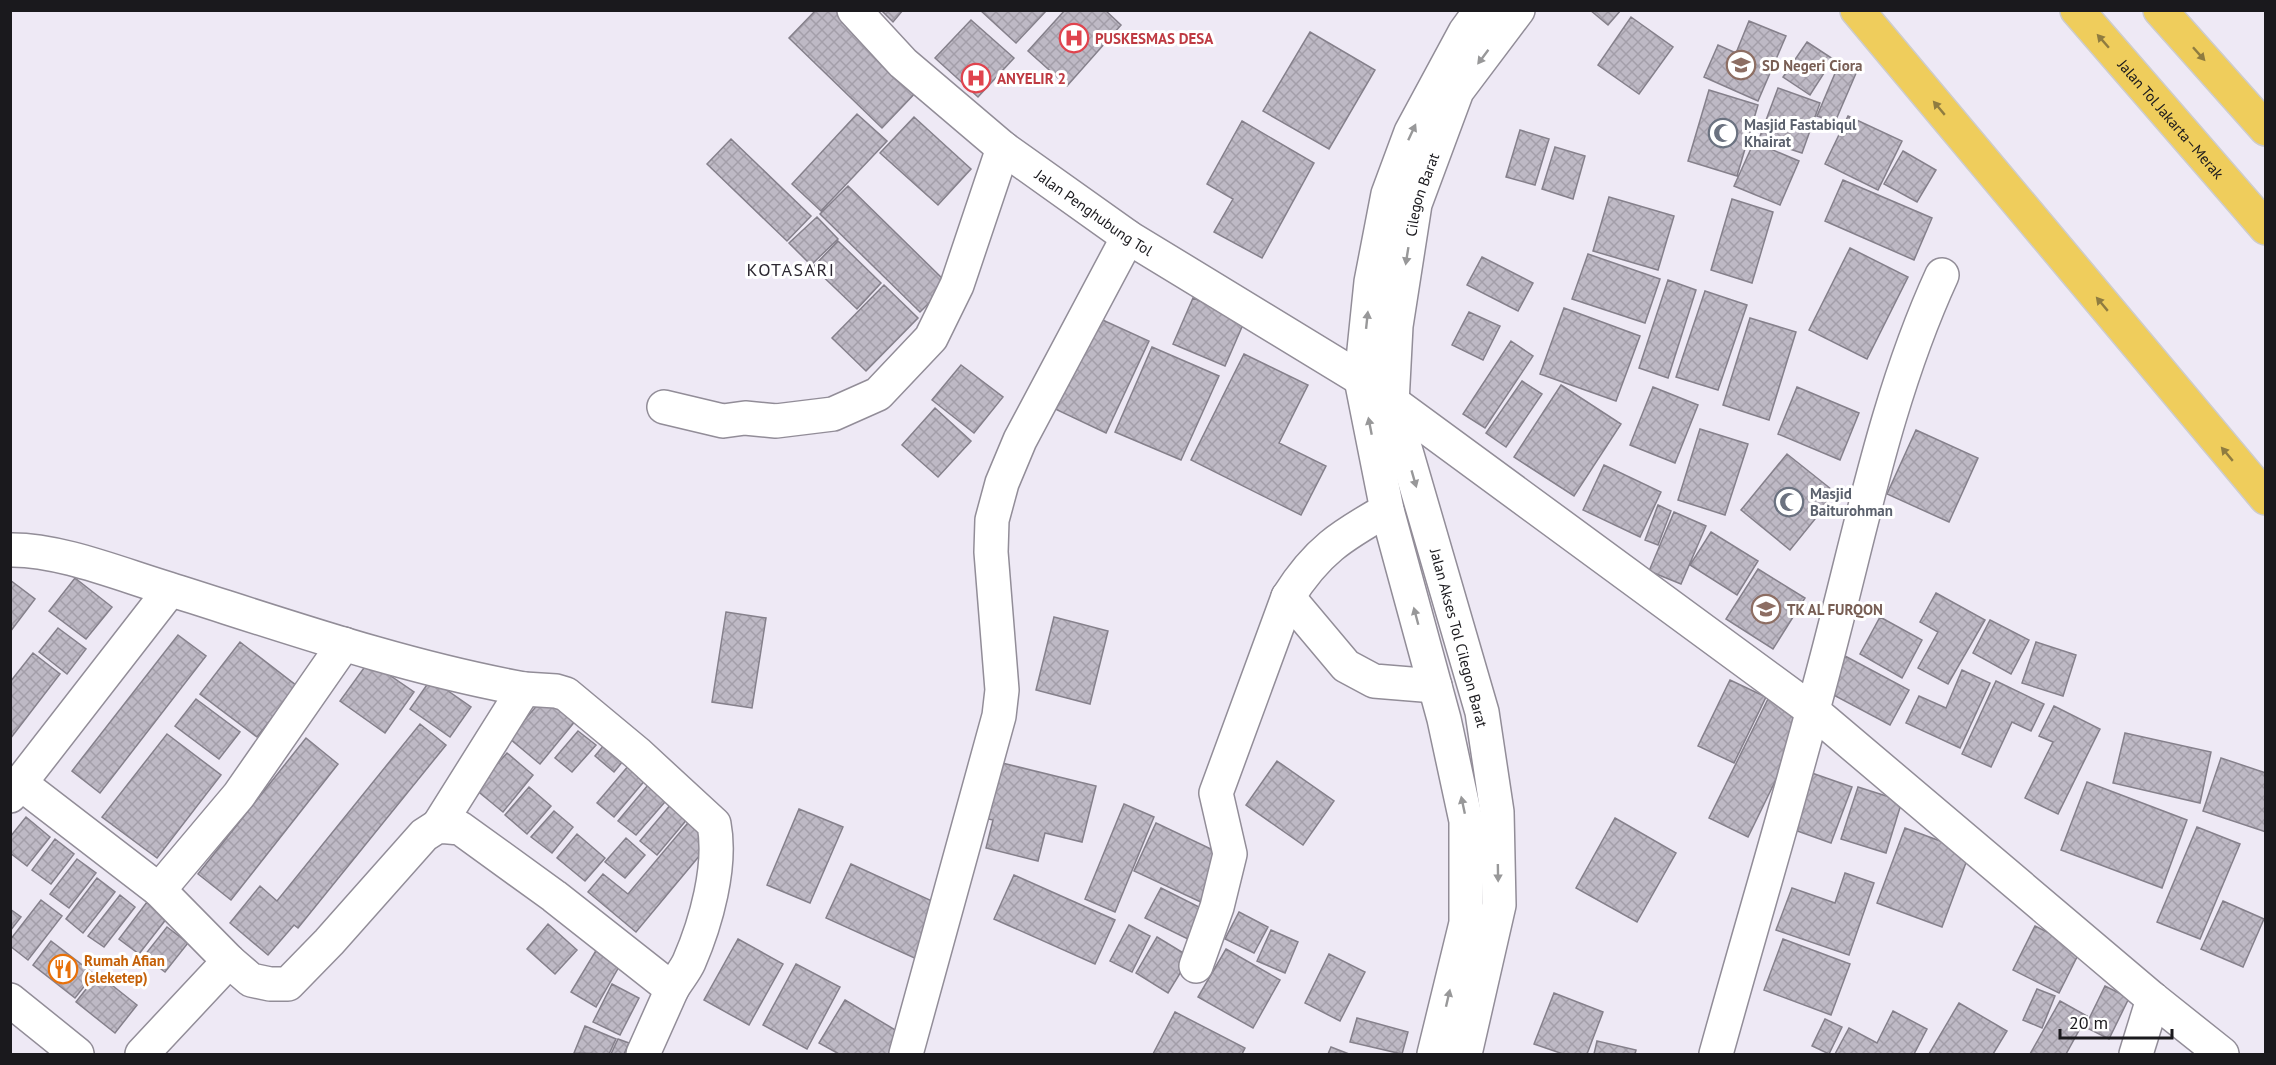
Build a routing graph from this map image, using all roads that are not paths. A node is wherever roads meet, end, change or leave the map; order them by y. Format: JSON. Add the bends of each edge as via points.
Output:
{"nodes":[{"id":1,"x":854,"y":10,"type":"edge"},
{"id":2,"x":1518,"y":10,"type":"edge"},
{"id":3,"x":1857,"y":10,"type":"edge"},
{"id":4,"x":2077,"y":10,"type":"edge"},
{"id":5,"x":2160,"y":10,"type":"edge"},
{"id":6,"x":1473,"y":21,"type":"edge"},
{"id":7,"x":2265,"y":129,"type":"edge"},
{"id":8,"x":1003,"y":148,"type":"junction"},
{"id":9,"x":2265,"y":228,"type":"edge"},
{"id":10,"x":1128,"y":237,"type":"junction"},
{"id":11,"x":1942,"y":274,"type":"dead end"},
{"id":12,"x":1361,"y":379,"type":"junction"},
{"id":13,"x":1392,"y":403,"type":"junction"},
{"id":14,"x":663,"y":407,"type":"dead end"},
{"id":15,"x":2265,"y":498,"type":"edge"},
{"id":16,"x":1387,"y":510,"type":"junction"},
{"id":17,"x":10,"y":550,"type":"edge"},
{"id":18,"x":170,"y":590,"type":"junction"},
{"id":19,"x":1288,"y":597,"type":"junction"},
{"id":20,"x":344,"y":644,"type":"junction"},
{"id":21,"x":1435,"y":686,"type":"junction"},
{"id":22,"x":524,"y":689,"type":"junction"},
{"id":23,"x":1812,"y":711,"type":"junction"},
{"id":24,"x":15,"y":789,"type":"edge"},
{"id":25,"x":438,"y":826,"type":"junction"},
{"id":26,"x":159,"y":890,"type":"junction"},
{"id":27,"x":229,"y":961,"type":"junction"},
{"id":28,"x":1196,"y":966,"type":"dead end"},
{"id":29,"x":672,"y":989,"type":"junction"},
{"id":30,"x":2153,"y":999,"type":"junction"},
{"id":31,"x":10,"y":1000,"type":"edge"},
{"id":32,"x":77,"y":1054,"type":"edge"},
{"id":33,"x":142,"y":1054,"type":"edge"},
{"id":34,"x":643,"y":1054,"type":"edge"},
{"id":35,"x":906,"y":1054,"type":"edge"},
{"id":36,"x":1434,"y":1054,"type":"edge"},
{"id":37,"x":1465,"y":1054,"type":"edge"},
{"id":38,"x":1716,"y":1054,"type":"edge"},
{"id":39,"x":2136,"y":1054,"type":"edge"},
{"id":40,"x":2222,"y":1054,"type":"edge"}],
"edges":[{"from":1,"to":8,"type":"street","name":"Jalan Penghubung Tol","via":[[903,63]]},
{"from":2,"to":13,"type":"street","name":"Cilegon Barat","one_way":true,"via":[[1457,91],[1415,204],[1396,326]]},
{"from":15,"to":3,"type":"highway","one_way":true},
{"from":9,"to":4,"type":"highway","name":"Jalan Tol Jakarta–Merak","one_way":true},
{"from":5,"to":7,"type":"highway","one_way":true},
{"from":12,"to":6,"type":"street","one_way":true,"via":[[1371,282],[1388,195],[1411,132]]},
{"from":8,"to":10,"type":"street","name":"Jalan Penghubung Tol"},
{"from":8,"to":14,"type":"street","via":[[957,285],[931,338],[878,394],[833,414],[776,421],[723,421]]},
{"from":10,"to":12,"type":"street","name":"Jalan Penghubung Tol"},
{"from":10,"to":35,"type":"street","via":[[1020,440],[1002,483],[992,520],[991,552],[1002,690],[999,716]]},
{"from":11,"to":23,"type":"street","via":[[1921,321],[1889,419]]},
{"from":12,"to":13,"type":"street","name":"Jalan Penghubung Tol"},
{"from":16,"to":12,"type":"street","one_way":true},
{"from":13,"to":23,"type":"street","name":"Jalan Penghubung Tol"},
{"from":13,"to":37,"type":"street","name":"Jalan Akses Tol Cilegon Barat","one_way":true,"via":[[1482,712],[1497,812],[1499,905]]},
{"from":16,"to":19,"type":"street","via":[[1339,538],[1306,569]]},
{"from":21,"to":16,"type":"street","one_way":true},
{"from":17,"to":18,"type":"street","via":[[82,561]]},
{"from":18,"to":20,"type":"street"},
{"from":18,"to":24,"type":"street"},
{"from":19,"to":21,"type":"street","via":[[1346,666],[1374,681]]},
{"from":19,"to":28,"type":"street","via":[[1216,793],[1230,855],[1218,908]]},
{"from":20,"to":22,"type":"street"},
{"from":20,"to":26,"type":"street","via":[[239,795]]},
{"from":36,"to":21,"type":"street","one_way":true,"via":[[1466,923],[1466,821]]},
{"from":22,"to":25,"type":"street"},
{"from":22,"to":29,"type":"street","via":[[566,694],[714,824],[718,842],[707,916],[688,964]]},
{"from":23,"to":30,"type":"street","name":"Jalan Penghubung Tol"},
{"from":23,"to":38,"type":"street"},
{"from":24,"to":26,"type":"street"},
{"from":25,"to":27,"type":"street","via":[[424,835],[288,984],[251,980]]},
{"from":25,"to":29,"type":"street","via":[[460,828]]},
{"from":26,"to":27,"type":"street"},
{"from":27,"to":33,"type":"street"},
{"from":29,"to":34,"type":"street"},
{"from":30,"to":39,"type":"street"},
{"from":30,"to":40,"type":"street","name":"Jalan Penghubung Tol"},
{"from":31,"to":32,"type":"street"}]}
